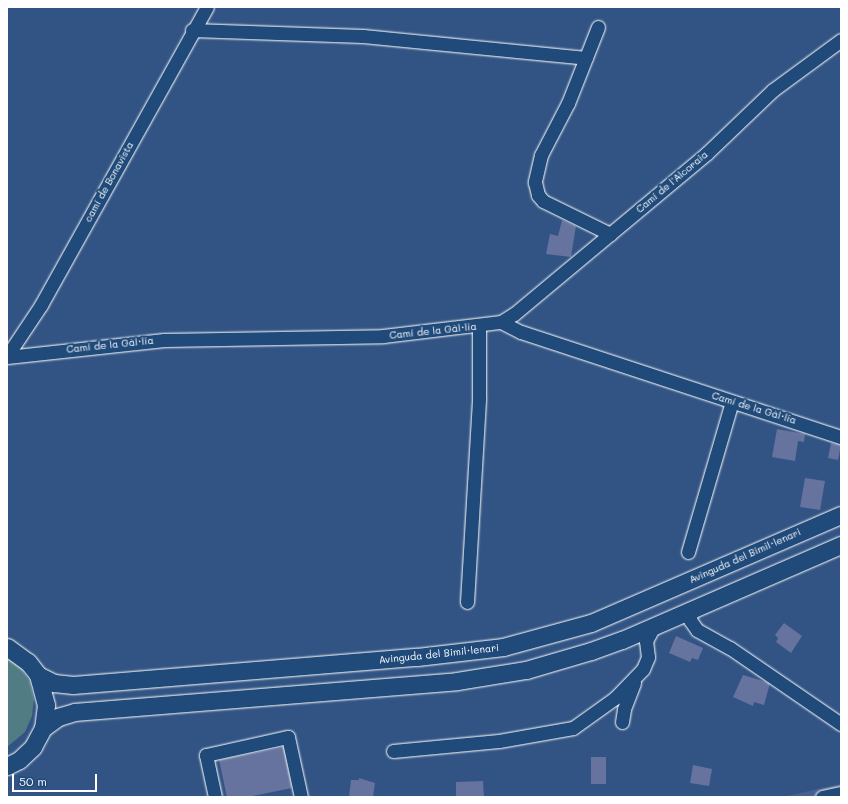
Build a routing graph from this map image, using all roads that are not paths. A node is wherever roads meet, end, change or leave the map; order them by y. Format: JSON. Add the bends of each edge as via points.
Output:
{"nodes":[{"id":1,"x":207,"y":7,"type":"edge"},
{"id":2,"x":598,"y":27,"type":"dead end"},
{"id":3,"x":192,"y":30,"type":"junction"},
{"id":4,"x":841,"y":40,"type":"edge"},
{"id":5,"x":586,"y":58,"type":"junction"},
{"id":6,"x":610,"y":234,"type":"junction"},
{"id":7,"x":501,"y":322,"type":"junction"},
{"id":8,"x":479,"y":326,"type":"junction"},
{"id":9,"x":7,"y":356,"type":"edge"},
{"id":10,"x":732,"y":402,"type":"junction"},
{"id":11,"x":841,"y":437,"type":"edge"},
{"id":12,"x":841,"y":515,"type":"edge"},
{"id":13,"x":841,"y":544,"type":"edge"},
{"id":14,"x":688,"y":552,"type":"dead end"},
{"id":15,"x":467,"y":602,"type":"dead end"},
{"id":16,"x":691,"y":610,"type":"junction"},
{"id":17,"x":654,"y":626,"type":"junction"},
{"id":18,"x":7,"y":647,"type":"edge"},
{"id":19,"x":38,"y":675,"type":"junction"},
{"id":20,"x":636,"y":678,"type":"junction"},
{"id":21,"x":622,"y":722,"type":"dead end"},
{"id":22,"x":841,"y":724,"type":"edge"},
{"id":23,"x":43,"y":728,"type":"junction"},
{"id":24,"x":393,"y":751,"type":"dead end"},
{"id":25,"x":7,"y":766,"type":"edge"},
{"id":26,"x":841,"y":793,"type":"edge"},
{"id":27,"x":215,"y":797,"type":"edge"},
{"id":28,"x":301,"y":797,"type":"edge"},
{"id":29,"x":822,"y":797,"type":"edge"}],
"edges":[{"from":1,"to":3,"type":"street","name":"camí de Bonavista"},
{"from":2,"to":5,"type":"street"},
{"from":3,"to":5,"type":"street","via":[[363,36]]},
{"from":3,"to":9,"type":"street","name":"camí de Bonavista","via":[[40,305]]},
{"from":4,"to":6,"type":"street","name":"Camí de l'Alcoraia","via":[[773,90],[706,154]]},
{"from":5,"to":6,"type":"street","via":[[568,103],[541,155],[535,182],[538,195],[543,201]]},
{"from":6,"to":7,"type":"street","name":"Camí de l'Alcoraia"},
{"from":7,"to":8,"type":"street","name":"Camí de la Gàl·lia"},
{"from":7,"to":10,"type":"street","name":"Camí de la Gàl·lia","via":[[520,332]]},
{"from":8,"to":9,"type":"street","name":"Camí de la Gàl·lia","via":[[383,336],[164,340]]},
{"from":8,"to":15,"type":"street","via":[[479,397]]},
{"from":10,"to":11,"type":"street","name":"Camí de la Gàl·lia"},
{"from":10,"to":14,"type":"street"},
{"from":12,"to":19,"type":"main road","name":"Avinguda del Bimil·lenari","via":[[591,623],[503,647],[417,657],[73,685],[54,683]]},
{"from":13,"to":16,"type":"main road"},
{"from":16,"to":17,"type":"main road"},
{"from":16,"to":22,"type":"street","via":[[690,620],[697,630],[743,657]]},
{"from":17,"to":20,"type":"street","via":[[646,641],[648,656],[643,670]]},
{"from":17,"to":23,"type":"main road","via":[[591,652],[496,676],[74,712],[58,717]]},
{"from":18,"to":19,"type":"main road","via":[[28,662]]},
{"from":19,"to":23,"type":"main road","via":[[46,705]]},
{"from":20,"to":21,"type":"street","via":[[624,709]]},
{"from":20,"to":24,"type":"street","via":[[615,698],[573,728],[499,741]]},
{"from":23,"to":25,"type":"main road","via":[[33,747],[20,760]]},
{"from":26,"to":29,"type":"street"},
{"from":27,"to":28,"type":"street","via":[[206,755],[288,737]]}]}
